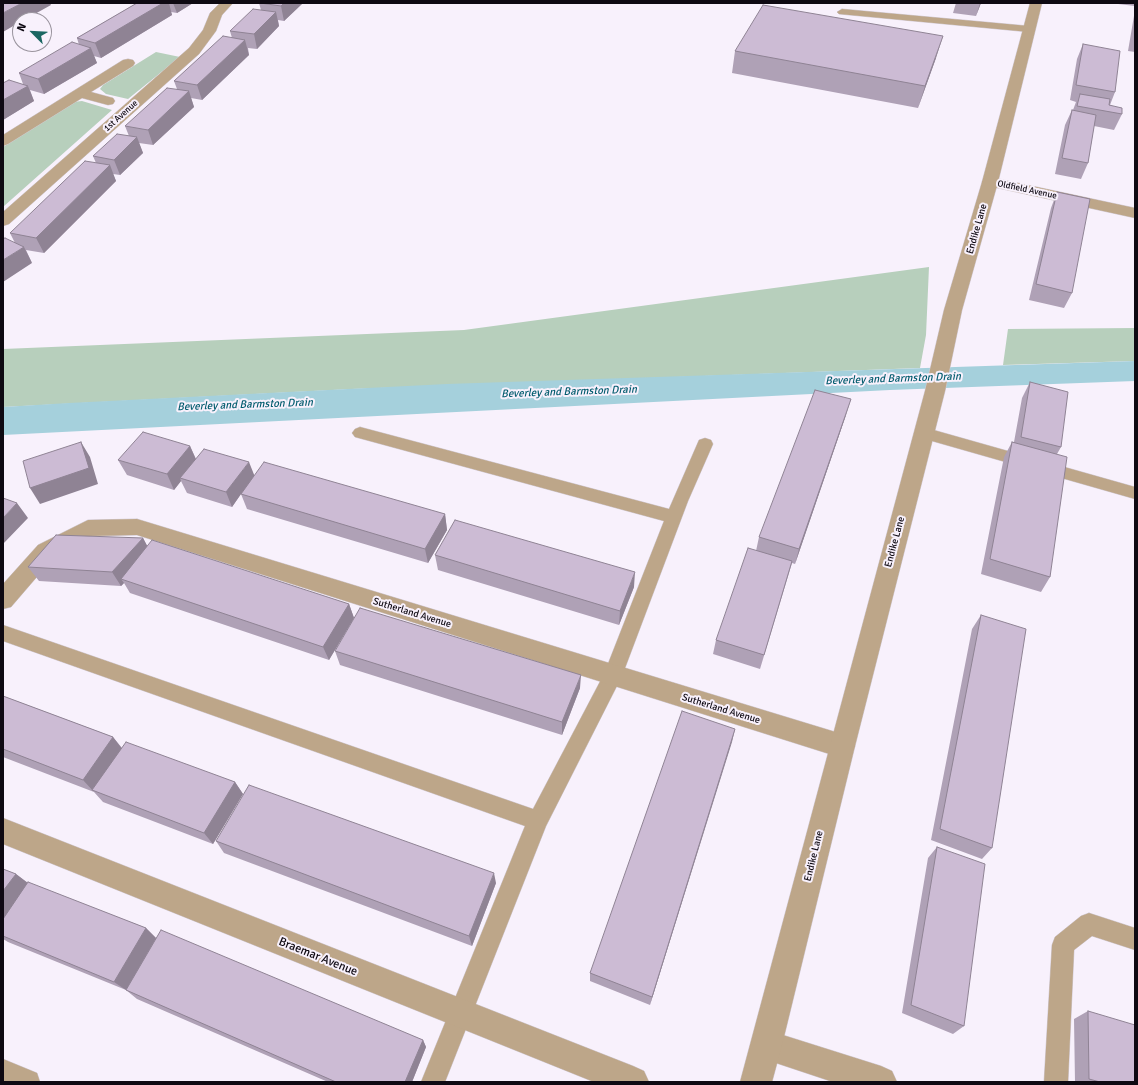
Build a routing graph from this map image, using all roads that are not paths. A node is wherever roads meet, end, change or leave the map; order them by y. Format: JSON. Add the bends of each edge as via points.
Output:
{"nodes":[{"id":1,"x":227,"y":3,"type":"edge"},
{"id":2,"x":1036,"y":3,"type":"edge"},
{"id":3,"x":842,"y":12,"type":"dead end"},
{"id":4,"x":1029,"y":29,"type":"junction"},
{"id":5,"x":128,"y":63,"type":"dead end"},
{"id":6,"x":79,"y":93,"type":"junction"},
{"id":7,"x":108,"y":101,"type":"dead end"},
{"id":8,"x":3,"y":141,"type":"edge"},
{"id":9,"x":990,"y":182,"type":"junction"},
{"id":10,"x":1135,"y":213,"type":"edge"},
{"id":11,"x":3,"y":221,"type":"edge"},
{"id":12,"x":360,"y":433,"type":"dead end"},
{"id":13,"x":923,"y":433,"type":"junction"},
{"id":14,"x":705,"y":444,"type":"dead end"},
{"id":15,"x":1135,"y":493,"type":"edge"},
{"id":16,"x":675,"y":517,"type":"junction"},
{"id":17,"x":3,"y":600,"type":"edge"},
{"id":18,"x":3,"y":633,"type":"edge"},
{"id":19,"x":613,"y":676,"type":"junction"},
{"id":20,"x":842,"y":746,"type":"junction"},
{"id":21,"x":538,"y":822,"type":"junction"},
{"id":22,"x":3,"y":831,"type":"edge"},
{"id":23,"x":1135,"y":938,"type":"edge"},
{"id":24,"x":460,"y":1013,"type":"junction"},
{"id":25,"x":767,"y":1044,"type":"junction"},
{"id":26,"x":3,"y":1070,"type":"edge"},
{"id":27,"x":28,"y":1082,"type":"edge"},
{"id":28,"x":433,"y":1082,"type":"edge"},
{"id":29,"x":633,"y":1082,"type":"edge"},
{"id":30,"x":756,"y":1082,"type":"edge"},
{"id":31,"x":881,"y":1082,"type":"edge"},
{"id":32,"x":1056,"y":1082,"type":"edge"}],
"edges":[{"from":1,"to":11,"type":"street","name":"1st Avenue","via":[[216,13],[209,31],[194,51]]},
{"from":2,"to":4,"type":"street","name":"Endike Lane"},
{"from":3,"to":4,"type":"lane"},
{"from":4,"to":9,"type":"street","name":"Endike Lane"},
{"from":5,"to":6,"type":"street"},
{"from":6,"to":7,"type":"street","name":"1st Avenue"},
{"from":6,"to":8,"type":"street"},
{"from":9,"to":10,"type":"street","name":"Oldfield Avenue"},
{"from":9,"to":13,"type":"street","name":"Endike Lane","via":[[953,310]]},
{"from":12,"to":16,"type":"lane"},
{"from":13,"to":15,"type":"lane"},
{"from":13,"to":20,"type":"street","name":"Endike Lane"},
{"from":14,"to":16,"type":"lane"},
{"from":16,"to":19,"type":"lane"},
{"from":17,"to":19,"type":"street","name":"Sutherland Avenue","via":[[46,551],[88,528],[137,528]]},
{"from":18,"to":21,"type":"lane"},
{"from":19,"to":20,"type":"street","name":"Sutherland Avenue"},
{"from":19,"to":21,"type":"lane"},
{"from":20,"to":25,"type":"street","name":"Endike Lane"},
{"from":21,"to":24,"type":"lane"},
{"from":22,"to":24,"type":"street","name":"Braemar Avenue"},
{"from":23,"to":32,"type":"lane","via":[[1089,924],[1063,945]]},
{"from":24,"to":28,"type":"lane"},
{"from":24,"to":29,"type":"street","name":"Braemar Avenue"},
{"from":25,"to":30,"type":"street","name":"Endike Lane"},
{"from":25,"to":31,"type":"street"},
{"from":26,"to":27,"type":"lane"}]}
